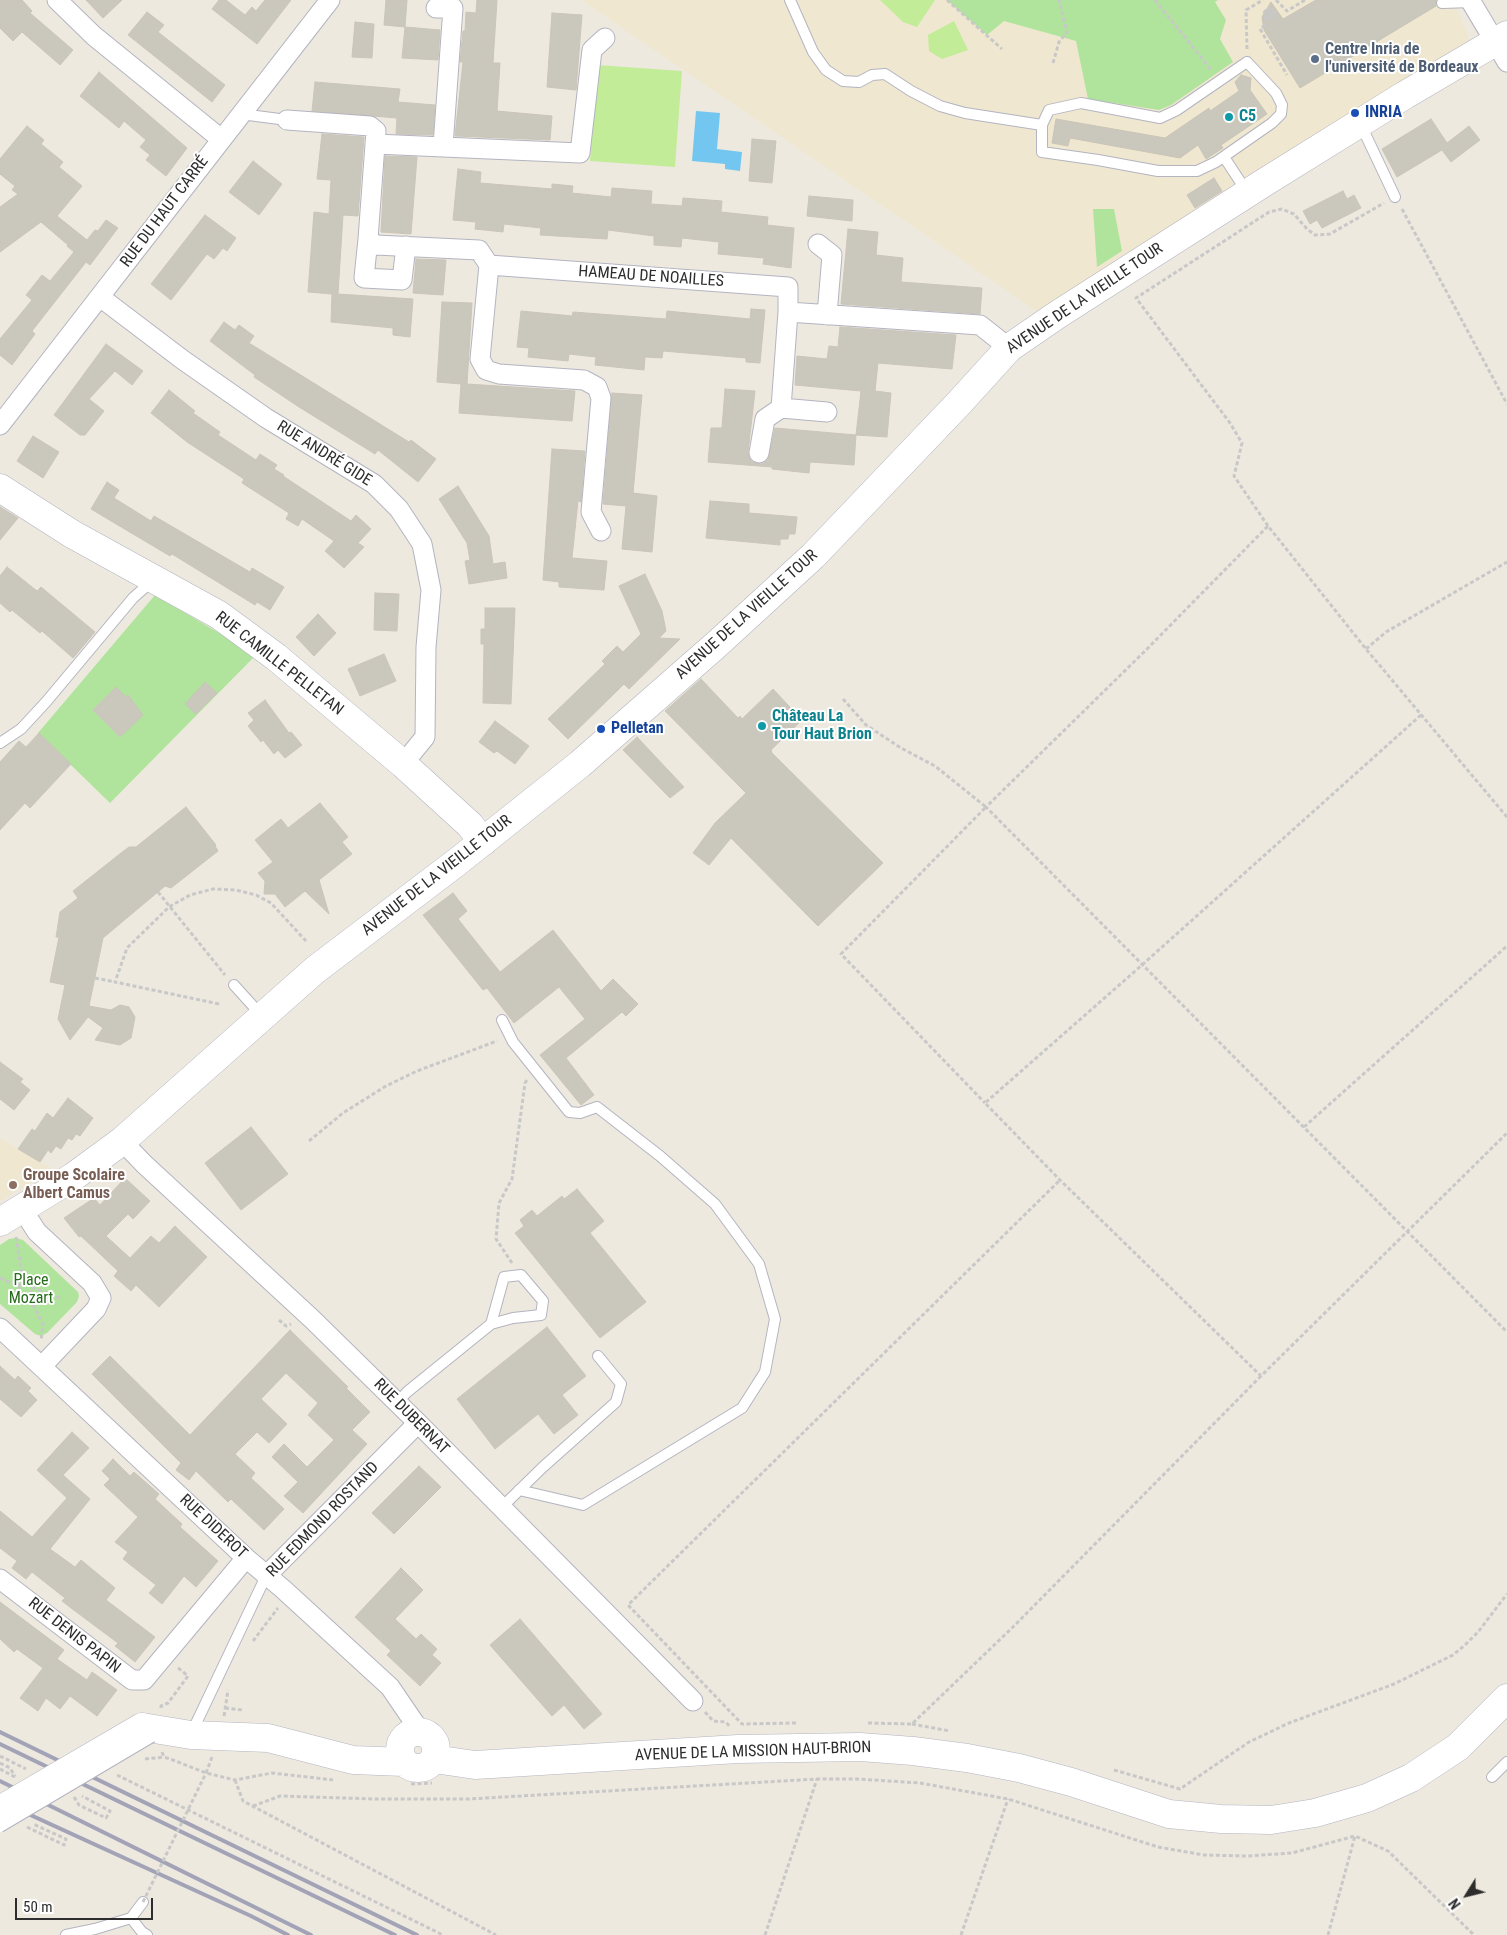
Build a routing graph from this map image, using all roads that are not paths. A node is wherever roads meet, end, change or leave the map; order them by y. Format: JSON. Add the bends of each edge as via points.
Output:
{"nodes":[{"id":1,"x":57,"y":0,"type":"edge"},
{"id":2,"x":330,"y":0,"type":"edge"},
{"id":3,"x":790,"y":0,"type":"edge"},
{"id":4,"x":1471,"y":1,"type":"edge"},
{"id":5,"x":1442,"y":3,"type":"dead end"},
{"id":6,"x":436,"y":8,"type":"dead end"},
{"id":7,"x":605,"y":38,"type":"dead end"},
{"id":8,"x":1503,"y":46,"type":"edge"},
{"id":9,"x":241,"y":114,"type":"junction"},
{"id":10,"x":287,"y":120,"type":"joint"},
{"id":11,"x":1360,"y":123,"type":"junction"},
{"id":12,"x":1042,"y":125,"type":"junction"},
{"id":13,"x":221,"y":139,"type":"junction"},
{"id":14,"x":375,"y":144,"type":"junction"},
{"id":15,"x":443,"y":146,"type":"junction"},
{"id":16,"x":1224,"y":157,"type":"junction"},
{"id":17,"x":1247,"y":193,"type":"junction"},
{"id":18,"x":1395,"y":197,"type":"road end"},
{"id":19,"x":368,"y":239,"type":"junction"},
{"id":20,"x":818,"y":244,"type":"dead end"},
{"id":21,"x":406,"y":246,"type":"junction"},
{"id":22,"x":489,"y":265,"type":"junction"},
{"id":23,"x":100,"y":297,"type":"junction"},
{"id":24,"x":788,"y":312,"type":"junction"},
{"id":25,"x":826,"y":315,"type":"junction"},
{"id":26,"x":1009,"y":348,"type":"junction"},
{"id":27,"x":781,"y":408,"type":"junction"},
{"id":28,"x":827,"y":412,"type":"dead end"},
{"id":29,"x":0,"y":425,"type":"edge"},
{"id":30,"x":758,"y":453,"type":"dead end"},
{"id":31,"x":0,"y":488,"type":"edge"},
{"id":32,"x":600,"y":531,"type":"dead end"},
{"id":33,"x":154,"y":579,"type":"junction"},
{"id":34,"x":0,"y":743,"type":"edge"},
{"id":35,"x":403,"y":764,"type":"junction"},
{"id":36,"x":483,"y":842,"type":"junction"},
{"id":37,"x":234,"y":985,"type":"road end"},
{"id":38,"x":262,"y":1017,"type":"junction"},
{"id":39,"x":502,"y":1020,"type":"dead end"},
{"id":40,"x":122,"y":1141,"type":"junction"},
{"id":41,"x":11,"y":1215,"type":"edge"},
{"id":42,"x":491,"y":1324,"type":"junction"},
{"id":43,"x":0,"y":1328,"type":"edge"},
{"id":44,"x":598,"y":1356,"type":"dead end"},
{"id":45,"x":42,"y":1366,"type":"junction"},
{"id":46,"x":397,"y":1403,"type":"junction"},
{"id":47,"x":418,"y":1423,"type":"junction"},
{"id":48,"x":519,"y":1490,"type":"junction"},
{"id":49,"x":502,"y":1507,"type":"junction"},
{"id":50,"x":246,"y":1558,"type":"junction"},
{"id":51,"x":266,"y":1576,"type":"junction"},
{"id":52,"x":0,"y":1579,"type":"edge"},
{"id":53,"x":1507,"y":1698,"type":"edge"},
{"id":54,"x":693,"y":1701,"type":"road end"},
{"id":55,"x":420,"y":1731,"type":"junction"},
{"id":56,"x":151,"y":1732,"type":"junction"},
{"id":57,"x":191,"y":1735,"type":"junction"},
{"id":58,"x":1507,"y":1762,"type":"edge"},
{"id":59,"x":434,"y":1771,"type":"junction"},
{"id":60,"x":405,"y":1773,"type":"junction"},
{"id":61,"x":1492,"y":1777,"type":"dead end"},
{"id":62,"x":0,"y":1810,"type":"edge"},
{"id":63,"x":0,"y":1826,"type":"edge"},
{"id":64,"x":143,"y":1902,"type":"road end"},
{"id":65,"x":131,"y":1918,"type":"junction"},
{"id":66,"x":66,"y":1935,"type":"edge"},
{"id":67,"x":147,"y":1935,"type":"edge"}],
"edges":[{"from":1,"to":13,"type":"street","via":[[94,36]]},
{"from":2,"to":9,"type":"street","name":"RUE DU HAUT CARRÉ"},
{"from":3,"to":12,"type":"lane","via":[[813,52],[826,70],[843,81],[858,82],[872,75],[885,74],[940,106]]},
{"from":4,"to":5,"type":"lane"},
{"from":4,"to":8,"type":"street"},
{"from":6,"to":15,"type":"street","via":[[453,8]]},
{"from":7,"to":15,"type":"street","via":[[592,50],[580,153]]},
{"from":8,"to":11,"type":"street","name":"AVENUE DE LA VIEILLE TOUR"},
{"from":9,"to":10,"type":"lane"},
{"from":9,"to":13,"type":"street","name":"RUE DU HAUT CARRÉ"},
{"from":10,"to":14,"type":"street","via":[[370,126],[376,131]]},
{"from":11,"to":17,"type":"street","name":"AVENUE DE LA VIEILLE TOUR"},
{"from":11,"to":18,"type":"lane"},
{"from":12,"to":16,"type":"lane","via":[[1042,152],[1182,172],[1197,171]]},
{"from":12,"to":16,"type":"lane","via":[[1048,110],[1081,103],[1160,118],[1247,62],[1276,93],[1282,105],[1281,114]]},
{"from":13,"to":23,"type":"street","name":"RUE DU HAUT CARRÉ"},
{"from":14,"to":15,"type":"street"},
{"from":14,"to":19,"type":"street"},
{"from":16,"to":17,"type":"lane"},
{"from":17,"to":26,"type":"street","name":"AVENUE DE LA VIEILLE TOUR"},
{"from":19,"to":21,"type":"street","via":[[376,245]]},
{"from":19,"to":21,"type":"street","via":[[364,278],[402,280]]},
{"from":20,"to":25,"type":"street","via":[[832,255]]},
{"from":21,"to":22,"type":"street","via":[[479,250]]},
{"from":22,"to":24,"type":"street","name":"HAMEAU DE NOAILLES","via":[[788,287]]},
{"from":22,"to":32,"type":"street","via":[[480,359],[486,370],[498,374],[584,380],[597,387],[601,398],[591,512]]},
{"from":23,"to":29,"type":"street","name":"RUE DU HAUT CARRÉ"},
{"from":23,"to":35,"type":"street","name":"RUE ANDRÉ GIDE","via":[[266,418],[374,484],[399,509],[422,544],[431,590],[426,647],[425,737]]},
{"from":24,"to":25,"type":"street"},
{"from":24,"to":27,"type":"street","name":"HAMEAU DE NOAILLES"},
{"from":25,"to":26,"type":"street","via":[[980,324]]},
{"from":26,"to":36,"type":"street","name":"AVENUE DE LA VIEILLE TOUR","via":[[813,556],[580,764]]},
{"from":27,"to":28,"type":"street"},
{"from":27,"to":30,"type":"street","via":[[765,420]]},
{"from":31,"to":33,"type":"street","name":"RUE CAMILLE PELLETAN","via":[[72,534]]},
{"from":33,"to":34,"type":"lane","via":[[133,598],[40,709],[21,729]]},
{"from":33,"to":35,"type":"street","name":"RUE CAMILLE PELLETAN","via":[[226,620],[276,657]]},
{"from":35,"to":36,"type":"street","name":"RUE CAMILLE PELLETAN","via":[[470,825]]},
{"from":36,"to":38,"type":"street","name":"AVENUE DE LA VIEILLE TOUR","via":[[315,970]]},
{"from":37,"to":38,"type":"lane"},
{"from":38,"to":40,"type":"street","name":"AVENUE DE LA VIEILLE TOUR"},
{"from":39,"to":48,"type":"lane","via":[[513,1042],[570,1112],[580,1113],[597,1107],[715,1204],[759,1264],[775,1318],[765,1372],[742,1408],[583,1505]]},
{"from":40,"to":41,"type":"street","name":"AVENUE DE LA VIEILLE TOUR"},
{"from":40,"to":46,"type":"street","name":"RUE DUBERNAT"},
{"from":41,"to":45,"type":"street","via":[[37,1232],[92,1283],[101,1298],[96,1309]]},
{"from":42,"to":42,"type":"lane","via":[[541,1315],[543,1301],[520,1275],[504,1277]]},
{"from":42,"to":46,"type":"lane","via":[[406,1392]]},
{"from":43,"to":45,"type":"street","name":"RUE DIDEROT"},
{"from":44,"to":48,"type":"lane","via":[[621,1384],[616,1402]]},
{"from":45,"to":50,"type":"street","name":"RUE DIDEROT"},
{"from":46,"to":47,"type":"street","name":"RUE DUBERNAT"},
{"from":47,"to":49,"type":"street","name":"RUE DUBERNAT"},
{"from":47,"to":51,"type":"street","name":"RUE EDMOND ROSTAND"},
{"from":48,"to":49,"type":"lane"},
{"from":49,"to":54,"type":"street","name":"RUE DUBERNAT"},
{"from":50,"to":51,"type":"street","name":"RUE DIDEROT"},
{"from":50,"to":52,"type":"street","name":"RUE DENIS PAPIN","via":[[144,1680],[132,1680]]},
{"from":51,"to":55,"type":"street","name":"RUE DIDEROT","via":[[390,1687]]},
{"from":51,"to":57,"type":"lane","name":"RUE EDMOND ROSTAND"},
{"from":53,"to":59,"type":"street","name":"AVENUE DE LA MISSION HAUT-BRION","via":[[1458,1747],[1411,1778],[1358,1800],[1315,1813],[1271,1820],[1169,1814],[1019,1768],[967,1758],[869,1747],[738,1749],[475,1765]]},
{"from":55,"to":59,"type":"street","via":[[435,1741]]},
{"from":55,"to":60,"type":"street","via":[[408,1734],[399,1750]]},
{"from":56,"to":57,"type":"street","name":"AVENUE DE LA MISSION HAUT-BRION"},
{"from":56,"to":62,"type":"street","bridge":true},
{"from":56,"to":63,"type":"lane","bridge":true},
{"from":57,"to":60,"type":"street","name":"AVENUE DE LA MISSION HAUT-BRION","via":[[268,1738]]},
{"from":58,"to":61,"type":"lane"},
{"from":59,"to":60,"type":"street","name":"AVENUE DE LA MISSION HAUT-BRION","via":[[430,1764]]},
{"from":64,"to":65,"type":"lane"},
{"from":65,"to":66,"type":"lane"},
{"from":65,"to":67,"type":"lane"}]}
